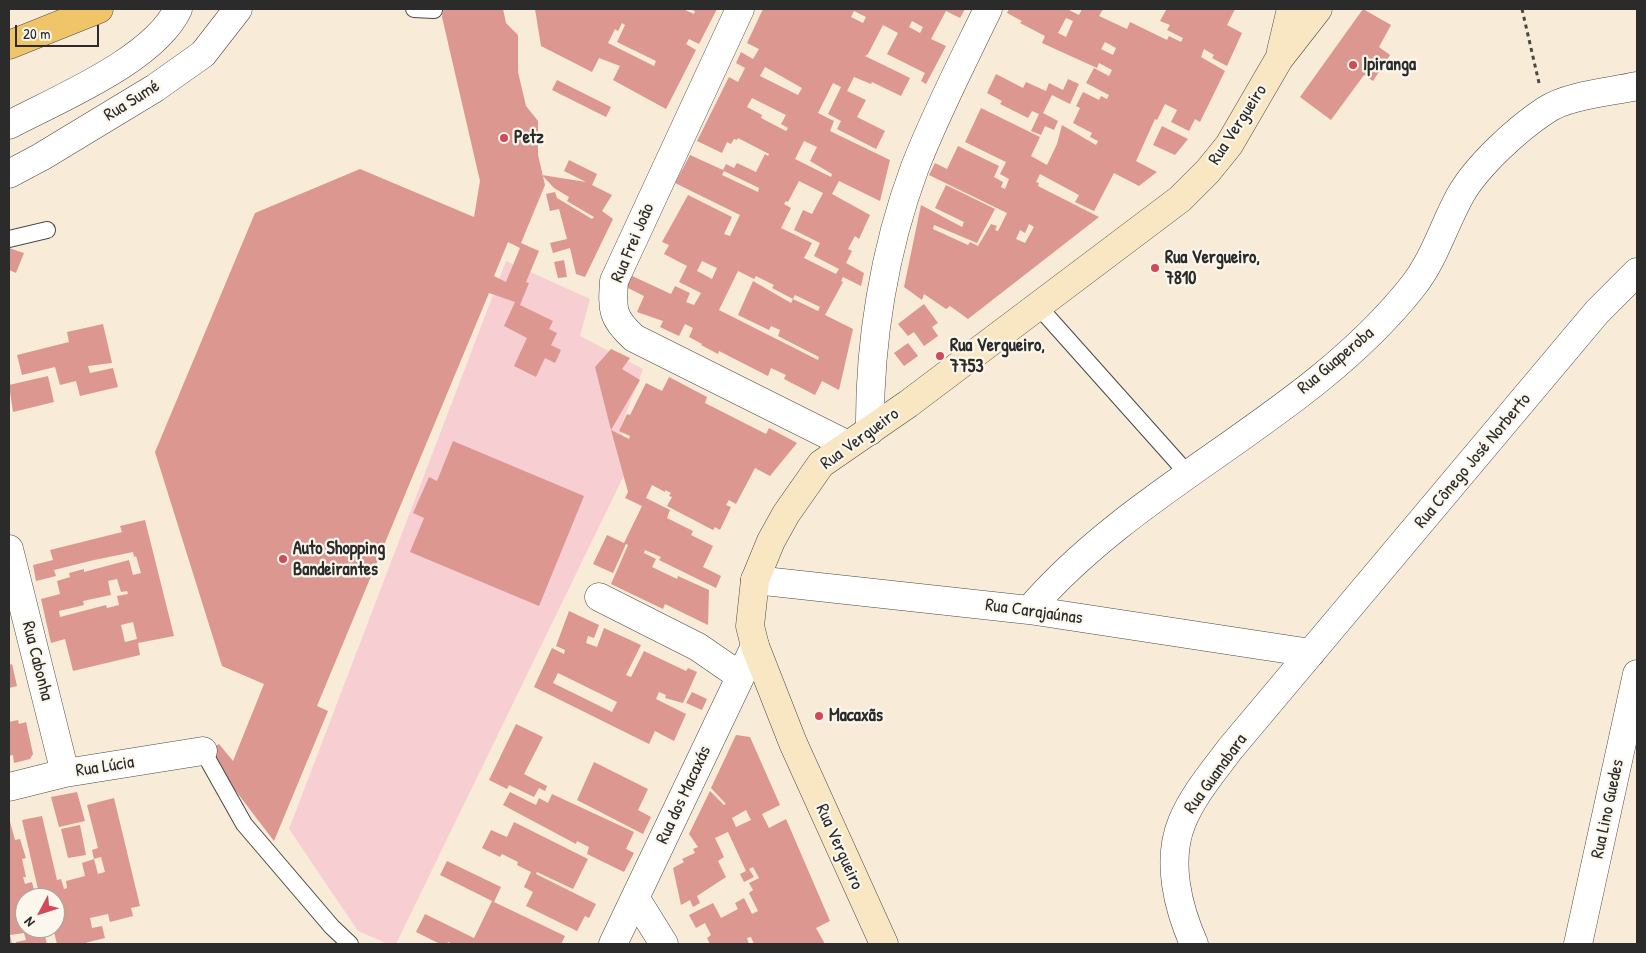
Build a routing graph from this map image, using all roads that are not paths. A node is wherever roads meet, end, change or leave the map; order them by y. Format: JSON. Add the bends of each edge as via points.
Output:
{"nodes":[{"id":1,"x":99,"y":9,"type":"edge"},
{"id":2,"x":178,"y":9,"type":"edge"},
{"id":3,"x":238,"y":9,"type":"edge"},
{"id":4,"x":414,"y":9,"type":"edge"},
{"id":5,"x":740,"y":9,"type":"edge"},
{"id":6,"x":988,"y":9,"type":"edge"},
{"id":7,"x":1291,"y":9,"type":"edge"},
{"id":8,"x":1318,"y":9,"type":"edge"},
{"id":9,"x":434,"y":10,"type":"edge"},
{"id":10,"x":9,"y":45,"type":"edge"},
{"id":11,"x":1279,"y":59,"type":"junction"},
{"id":12,"x":1637,"y":86,"type":"edge"},
{"id":13,"x":9,"y":125,"type":"edge"},
{"id":14,"x":9,"y":174,"type":"edge"},
{"id":15,"x":47,"y":230,"type":"dead end"},
{"id":16,"x":9,"y":239,"type":"edge"},
{"id":17,"x":1637,"y":272,"type":"edge"},
{"id":18,"x":1038,"y":306,"type":"junction"},
{"id":19,"x":859,"y":438,"type":"junction"},
{"id":20,"x":1188,"y":474,"type":"junction"},
{"id":21,"x":9,"y":549,"type":"edge"},
{"id":22,"x":755,"y":580,"type":"junction"},
{"id":23,"x":599,"y":597,"type":"dead end"},
{"id":24,"x":1029,"y":610,"type":"junction"},
{"id":25,"x":755,"y":646,"type":"junction"},
{"id":26,"x":1311,"y":653,"type":"junction"},
{"id":27,"x":1637,"y":674,"type":"edge"},
{"id":28,"x":740,"y":676,"type":"junction"},
{"id":29,"x":203,"y":751,"type":"joint"},
{"id":30,"x":65,"y":774,"type":"junction"},
{"id":31,"x":9,"y":787,"type":"edge"},
{"id":32,"x":636,"y":899,"type":"junction"},
{"id":33,"x":350,"y":944,"type":"edge"},
{"id":34,"x":613,"y":944,"type":"edge"},
{"id":35,"x":664,"y":944,"type":"edge"},
{"id":36,"x":884,"y":944,"type":"edge"},
{"id":37,"x":1194,"y":944,"type":"edge"},
{"id":38,"x":1578,"y":944,"type":"edge"}],
"edges":[{"from":1,"to":10,"type":"highway"},
{"from":2,"to":13,"type":"street","via":[[162,32],[138,54]]},
{"from":3,"to":14,"type":"street","name":"Rua Sumé","via":[[203,54],[155,88]]},
{"from":4,"to":9,"type":"lane"},
{"from":5,"to":19,"type":"street","name":"Rua Frei João","via":[[614,281],[612,308],[619,325],[634,338]]},
{"from":6,"to":19,"type":"street","via":[[936,115],[898,219],[878,311],[870,394]]},
{"from":7,"to":11,"type":"main road","name":"Rua Vergueiro"},
{"from":8,"to":11,"type":"main road","name":"Rua Vergueiro"},
{"from":11,"to":18,"type":"main road","name":"Rua Vergueiro","via":[[1229,145],[1208,171],[1180,199]]},
{"from":12,"to":20,"type":"street","name":"Rua Guaperoba","via":[[1563,102],[1546,110],[1506,143],[1461,194],[1439,245],[1414,284],[1370,336],[1324,375]]},
{"from":15,"to":16,"type":"lane"},
{"from":17,"to":26,"type":"street","name":"Rua Cônego José Norberto","via":[[1597,312]]},
{"from":18,"to":19,"type":"main road","name":"Rua Vergueiro"},
{"from":18,"to":20,"type":"lane"},
{"from":19,"to":22,"type":"main road","name":"Rua Vergueiro","via":[[813,473],[775,534]]},
{"from":20,"to":24,"type":"street","name":"Rua Guaperoba","via":[[1074,562]]},
{"from":21,"to":30,"type":"street","name":"Rua Cabonha"},
{"from":22,"to":24,"type":"street","name":"Rua Carajaúnas"},
{"from":22,"to":25,"type":"main road","name":"Rua Vergueiro","via":[[750,626]]},
{"from":23,"to":28,"type":"street","via":[[698,647]]},
{"from":24,"to":26,"type":"street","name":"Rua Carajaúnas"},
{"from":25,"to":28,"type":"street","name":"Rua dos Macaxás"},
{"from":25,"to":36,"type":"main road","name":"Rua Vergueiro","via":[[793,743]]},
{"from":26,"to":37,"type":"street","name":"Rua Guanabara","via":[[1230,749],[1181,822],[1176,845],[1175,883]]},
{"from":27,"to":38,"type":"street","name":"Rua Lino Guedes"},
{"from":28,"to":32,"type":"street","name":"Rua dos Macaxás"},
{"from":29,"to":30,"type":"street","name":"Rua Lúcia"},
{"from":29,"to":33,"type":"lane","via":[[244,824]]},
{"from":30,"to":31,"type":"street","name":"Rua Lúcia"},
{"from":32,"to":34,"type":"street","name":"Rua dos Macaxás"},
{"from":32,"to":35,"type":"street"}]}
